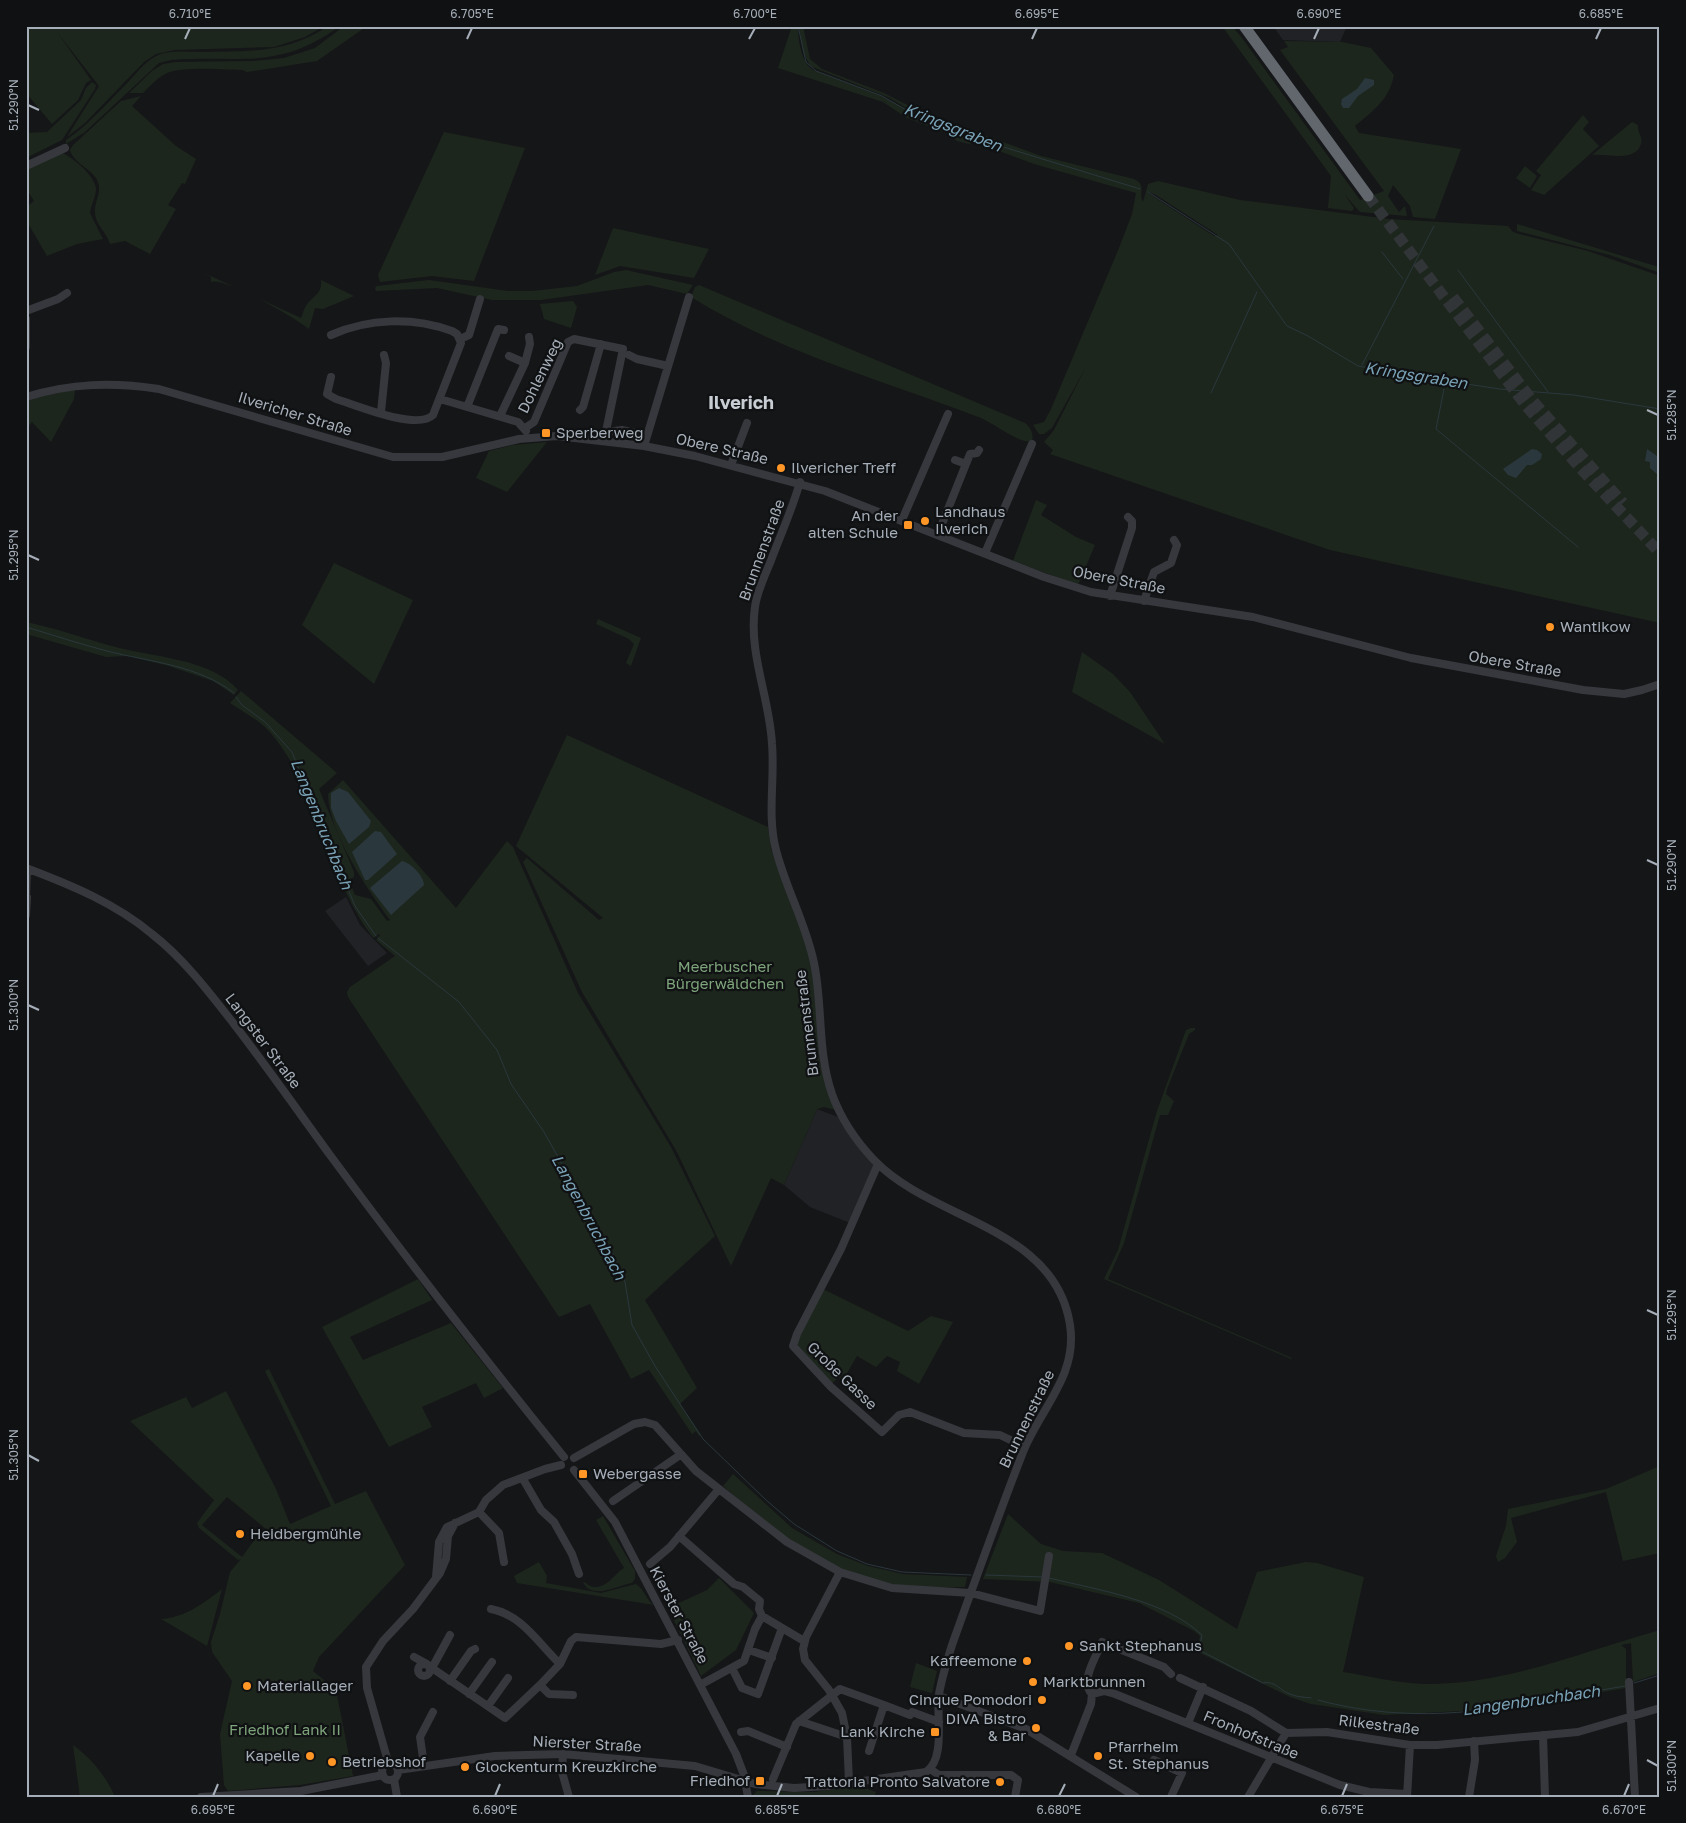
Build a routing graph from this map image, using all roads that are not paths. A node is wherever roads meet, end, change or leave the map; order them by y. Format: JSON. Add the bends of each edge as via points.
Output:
{"nodes":[{"id":1,"x":1244,"y":26,"type":"edge"},
{"id":2,"x":1253,"y":26,"type":"edge"},
{"id":3,"x":66,"y":148,"type":"dead end"},
{"id":4,"x":26,"y":166,"type":"edge"},
{"id":5,"x":67,"y":293,"type":"dead end"},
{"id":6,"x":689,"y":297,"type":"dead end"},
{"id":7,"x":480,"y":299,"type":"dead end"},
{"id":8,"x":26,"y":311,"type":"edge"},
{"id":9,"x":26,"y":319,"type":"edge"},
{"id":10,"x":504,"y":330,"type":"dead end"},
{"id":11,"x":331,"y":335,"type":"dead end"},
{"id":12,"x":529,"y":337,"type":"dead end"},
{"id":13,"x":460,"y":339,"type":"junction"},
{"id":14,"x":601,"y":344,"type":"junction"},
{"id":15,"x":26,"y":347,"type":"edge"},
{"id":16,"x":629,"y":354,"type":"dead end"},
{"id":17,"x":384,"y":355,"type":"dead end"},
{"id":18,"x":509,"y":356,"type":"dead end"},
{"id":19,"x":524,"y":364,"type":"junction"},
{"id":20,"x":668,"y":366,"type":"junction"},
{"id":21,"x":331,"y":377,"type":"dead end"},
{"id":22,"x":26,"y":397,"type":"edge"},
{"id":23,"x":440,"y":399,"type":"junction"},
{"id":24,"x":466,"y":407,"type":"junction"},
{"id":25,"x":580,"y":410,"type":"dead end"},
{"id":26,"x":380,"y":412,"type":"junction"},
{"id":27,"x":948,"y":414,"type":"dead end"},
{"id":28,"x":500,"y":416,"type":"junction"},
{"id":29,"x":747,"y":423,"type":"dead end"},
{"id":30,"x":525,"y":428,"type":"junction"},
{"id":31,"x":614,"y":431,"type":"dead end"},
{"id":32,"x":557,"y":436,"type":"joint"},
{"id":33,"x":647,"y":436,"type":"junction"},
{"id":34,"x":527,"y":438,"type":"junction"},
{"id":35,"x":604,"y":441,"type":"junction"},
{"id":36,"x":1032,"y":444,"type":"dead end"},
{"id":37,"x":644,"y":446,"type":"junction"},
{"id":38,"x":979,"y":450,"type":"dead end"},
{"id":39,"x":955,"y":460,"type":"dead end"},
{"id":40,"x":966,"y":464,"type":"junction"},
{"id":41,"x":731,"y":465,"type":"junction"},
{"id":42,"x":800,"y":482,"type":"junction"},
{"id":43,"x":1128,"y":517,"type":"dead end"},
{"id":44,"x":902,"y":520,"type":"junction"},
{"id":45,"x":938,"y":534,"type":"junction"},
{"id":46,"x":1174,"y":540,"type":"dead end"},
{"id":47,"x":985,"y":553,"type":"junction"},
{"id":48,"x":1110,"y":596,"type":"junction"},
{"id":49,"x":1144,"y":601,"type":"junction"},
{"id":50,"x":1660,"y":684,"type":"edge"},
{"id":51,"x":27,"y":869,"type":"edge"},
{"id":52,"x":26,"y":897,"type":"edge"},
{"id":53,"x":26,"y":916,"type":"edge"},
{"id":54,"x":878,"y":1164,"type":"junction"},
{"id":55,"x":1025,"y":1447,"type":"junction"},
{"id":56,"x":680,"y":1455,"type":"junction"},
{"id":57,"x":564,"y":1457,"type":"junction"},
{"id":58,"x":574,"y":1458,"type":"junction"},
{"id":59,"x":560,"y":1465,"type":"junction"},
{"id":60,"x":574,"y":1470,"type":"junction"},
{"id":61,"x":523,"y":1479,"type":"junction"},
{"id":62,"x":720,"y":1489,"type":"junction"},
{"id":63,"x":613,"y":1501,"type":"dead end"},
{"id":64,"x":479,"y":1512,"type":"junction"},
{"id":65,"x":679,"y":1536,"type":"junction"},
{"id":66,"x":1048,"y":1556,"type":"dead end"},
{"id":67,"x":504,"y":1562,"type":"dead end"},
{"id":68,"x":650,"y":1564,"type":"dead end"},
{"id":69,"x":840,"y":1572,"type":"junction"},
{"id":70,"x":579,"y":1574,"type":"dead end"},
{"id":71,"x":971,"y":1593,"type":"junction"},
{"id":72,"x":491,"y":1609,"type":"dead end"},
{"id":73,"x":762,"y":1616,"type":"junction"},
{"id":74,"x":782,"y":1628,"type":"junction"},
{"id":75,"x":450,"y":1635,"type":"dead end"},
{"id":76,"x":678,"y":1640,"type":"junction"},
{"id":77,"x":804,"y":1641,"type":"junction"},
{"id":78,"x":475,"y":1649,"type":"dead end"},
{"id":79,"x":749,"y":1650,"type":"junction"},
{"id":80,"x":414,"y":1657,"type":"dead end"},
{"id":81,"x":772,"y":1658,"type":"junction"},
{"id":82,"x":492,"y":1662,"type":"dead end"},
{"id":83,"x":560,"y":1664,"type":"junction"},
{"id":84,"x":430,"y":1666,"type":"junction"},
{"id":85,"x":732,"y":1668,"type":"junction"},
{"id":86,"x":1171,"y":1674,"type":"dead end"},
{"id":87,"x":508,"y":1678,"type":"dead end"},
{"id":88,"x":1180,"y":1678,"type":"dead end"},
{"id":89,"x":450,"y":1681,"type":"junction"},
{"id":90,"x":1629,"y":1682,"type":"dead end"},
{"id":91,"x":700,"y":1684,"type":"junction"},
{"id":92,"x":540,"y":1685,"type":"junction"},
{"id":93,"x":1203,"y":1687,"type":"junction"},
{"id":94,"x":470,"y":1694,"type":"junction"},
{"id":95,"x":832,"y":1695,"type":"junction"},
{"id":96,"x":573,"y":1696,"type":"dead end"},
{"id":97,"x":939,"y":1696,"type":"junction"},
{"id":98,"x":1092,"y":1696,"type":"junction"},
{"id":99,"x":884,"y":1705,"type":"junction"},
{"id":100,"x":488,"y":1706,"type":"junction"},
{"id":101,"x":1660,"y":1708,"type":"edge"},
{"id":102,"x":433,"y":1712,"type":"dead end"},
{"id":103,"x":1631,"y":1717,"type":"junction"},
{"id":104,"x":799,"y":1721,"type":"junction"},
{"id":105,"x":939,"y":1722,"type":"junction"},
{"id":106,"x":1188,"y":1724,"type":"junction"},
{"id":107,"x":741,"y":1732,"type":"dead end"},
{"id":108,"x":1286,"y":1732,"type":"junction"},
{"id":109,"x":1544,"y":1735,"type":"junction"},
{"id":110,"x":846,"y":1737,"type":"junction"},
{"id":111,"x":1474,"y":1741,"type":"junction"},
{"id":112,"x":1410,"y":1745,"type":"junction"},
{"id":113,"x":787,"y":1747,"type":"junction"},
{"id":114,"x":869,"y":1751,"type":"dead end"},
{"id":115,"x":563,"y":1754,"type":"junction"},
{"id":116,"x":1071,"y":1755,"type":"junction"},
{"id":117,"x":1271,"y":1758,"type":"junction"},
{"id":118,"x":1154,"y":1760,"type":"dead end"},
{"id":119,"x":389,"y":1764,"type":"junction"},
{"id":120,"x":424,"y":1765,"type":"junction"},
{"id":121,"x":930,"y":1769,"type":"junction"},
{"id":122,"x":398,"y":1770,"type":"junction"},
{"id":123,"x":383,"y":1775,"type":"junction"},
{"id":124,"x":394,"y":1779,"type":"junction"},
{"id":125,"x":773,"y":1779,"type":"dead end"},
{"id":126,"x":746,"y":1781,"type":"junction"},
{"id":127,"x":849,"y":1782,"type":"junction"},
{"id":128,"x":273,"y":1794,"type":"edge"},
{"id":129,"x":1407,"y":1795,"type":"edge"},
{"id":130,"x":201,"y":1797,"type":"edge"},
{"id":131,"x":397,"y":1797,"type":"edge"},
{"id":132,"x":569,"y":1797,"type":"edge"},
{"id":133,"x":748,"y":1797,"type":"edge"},
{"id":134,"x":1015,"y":1797,"type":"edge"},
{"id":135,"x":1136,"y":1797,"type":"edge"},
{"id":136,"x":1171,"y":1797,"type":"edge"},
{"id":137,"x":1248,"y":1797,"type":"edge"},
{"id":138,"x":1469,"y":1797,"type":"edge"},
{"id":139,"x":1545,"y":1797,"type":"edge"},
{"id":140,"x":1635,"y":1797,"type":"edge"}],
"edges":[{"from":1,"to":2,"type":"highway","via":[[1372,195]]},
{"from":3,"to":4,"type":"street"},
{"from":5,"to":8,"type":"street"},
{"from":6,"to":20,"type":"street"},
{"from":7,"to":13,"type":"street","via":[[469,335]]},
{"from":9,"to":15,"type":"street"},
{"from":10,"to":24,"type":"street","via":[[498,329]]},
{"from":11,"to":13,"type":"street","via":[[363,325],[402,321],[438,326],[452,331]]},
{"from":12,"to":19,"type":"street"},
{"from":13,"to":23,"type":"street","via":[[460,349]]},
{"from":14,"to":25,"type":"street"},
{"from":14,"to":30,"type":"street","name":"Dohlenweg","via":[[574,339],[568,342],[534,422]]},
{"from":14,"to":35,"type":"street","via":[[623,349]]},
{"from":16,"to":20,"type":"street"},
{"from":17,"to":26,"type":"street","via":[[386,363]]},
{"from":18,"to":19,"type":"street"},
{"from":19,"to":28,"type":"street"},
{"from":20,"to":33,"type":"street"},
{"from":21,"to":26,"type":"street","via":[[327,394]]},
{"from":22,"to":34,"type":"street","name":"Ilvericher Straße","via":[[76,384],[127,384],[160,389],[358,448],[405,458],[442,457]]},
{"from":23,"to":24,"type":"street"},
{"from":23,"to":26,"type":"street","via":[[428,420],[412,421]]},
{"from":24,"to":28,"type":"street"},
{"from":27,"to":44,"type":"street"},
{"from":28,"to":30,"type":"street"},
{"from":29,"to":41,"type":"street"},
{"from":30,"to":34,"type":"street"},
{"from":31,"to":33,"type":"street"},
{"from":32,"to":34,"type":"street","name":"Ilvericher Straße"},
{"from":32,"to":35,"type":"street","name":"Obere Straße"},
{"from":33,"to":37,"type":"street"},
{"from":35,"to":37,"type":"street","name":"Obere Straße"},
{"from":36,"to":47,"type":"street"},
{"from":37,"to":41,"type":"street","name":"Obere Straße"},
{"from":38,"to":40,"type":"street","via":[[970,454]]},
{"from":39,"to":40,"type":"street"},
{"from":40,"to":45,"type":"street"},
{"from":41,"to":42,"type":"street","name":"Obere Straße"},
{"from":42,"to":44,"type":"street","name":"Obere Straße"},
{"from":42,"to":54,"type":"street","name":"Brunnenstraße","via":[[755,607],[755,642],[772,745],[774,842],[819,985],[823,1062],[831,1090],[850,1130]]},
{"from":43,"to":48,"type":"street","via":[[1132,528]]},
{"from":44,"to":45,"type":"street","name":"Obere Straße"},
{"from":45,"to":47,"type":"street","name":"Obere Straße"},
{"from":46,"to":49,"type":"street","via":[[1176,545],[1171,563],[1154,572]]},
{"from":47,"to":48,"type":"street","name":"Obere Straße","via":[[1059,583]]},
{"from":48,"to":49,"type":"street","name":"Obere Straße"},
{"from":49,"to":50,"type":"street","name":"Obere Straße","via":[[1253,617],[1411,658],[1583,690],[1633,693]]},
{"from":51,"to":52,"type":"street","name":"Langster Straße"},
{"from":51,"to":57,"type":"street","name":"Langster Straße","via":[[79,888],[114,908],[176,955],[252,1047],[427,1286]]},
{"from":52,"to":53,"type":"street","name":"Langster Straße"},
{"from":54,"to":55,"type":"street","name":"Brunnenstraße","via":[[916,1192],[991,1229],[1021,1248],[1045,1270],[1062,1298],[1071,1326],[1069,1359],[1062,1384]]},
{"from":54,"to":55,"type":"street","name":"Große Gasse","via":[[794,1346],[830,1387],[882,1432],[899,1415],[910,1412],[964,1433],[1000,1435]]},
{"from":55,"to":71,"type":"street","name":"Brunnenstraße"},
{"from":56,"to":58,"type":"street","via":[[663,1431],[645,1422],[634,1424]]},
{"from":56,"to":62,"type":"street"},
{"from":56,"to":63,"type":"street"},
{"from":57,"to":58,"type":"street"},
{"from":57,"to":59,"type":"street"},
{"from":58,"to":60,"type":"street"},
{"from":59,"to":60,"type":"street","via":[[564,1471]]},
{"from":59,"to":61,"type":"street"},
{"from":60,"to":76,"type":"street","name":"Kierster Straße","via":[[614,1522]]},
{"from":61,"to":64,"type":"street","via":[[503,1485],[486,1500]]},
{"from":61,"to":70,"type":"street","via":[[541,1510],[554,1522]]},
{"from":62,"to":65,"type":"street"},
{"from":62,"to":69,"type":"street","via":[[787,1542]]},
{"from":64,"to":67,"type":"street","via":[[499,1534]]},
{"from":64,"to":119,"type":"street","via":[[455,1523],[448,1536],[445,1562],[436,1579],[366,1667],[367,1688]]},
{"from":65,"to":68,"type":"street"},
{"from":65,"to":73,"type":"street","via":[[734,1584],[760,1601]]},
{"from":66,"to":71,"type":"street","via":[[1040,1611]]},
{"from":69,"to":71,"type":"street","via":[[892,1588]]},
{"from":69,"to":77,"type":"street"},
{"from":71,"to":97,"type":"street","name":"Brunnenstraße","via":[[944,1670]]},
{"from":72,"to":83,"type":"street","via":[[504,1611],[519,1620]]},
{"from":73,"to":74,"type":"street"},
{"from":73,"to":79,"type":"street"},
{"from":74,"to":77,"type":"street"},
{"from":74,"to":81,"type":"street"},
{"from":75,"to":84,"type":"street"},
{"from":76,"to":83,"type":"street","via":[[661,1644],[576,1638],[571,1641]]},
{"from":76,"to":91,"type":"street","name":"Kierster Straße"},
{"from":77,"to":95,"type":"street","via":[[805,1660]]},
{"from":78,"to":89,"type":"street"},
{"from":79,"to":81,"type":"street"},
{"from":79,"to":85,"type":"street","via":[[744,1661]]},
{"from":80,"to":84,"type":"street"},
{"from":81,"to":85,"type":"street","via":[[758,1694],[742,1688]]},
{"from":82,"to":94,"type":"street"},
{"from":83,"to":92,"type":"street"},
{"from":84,"to":89,"type":"street"},
{"from":85,"to":91,"type":"street"},
{"from":86,"to":98,"type":"street","via":[[1164,1667],[1102,1642],[1086,1681]]},
{"from":87,"to":100,"type":"street"},
{"from":88,"to":93,"type":"street"},
{"from":89,"to":94,"type":"street"},
{"from":90,"to":103,"type":"street"},
{"from":91,"to":126,"type":"street","name":"Kierster Straße","via":[[736,1754]]},
{"from":92,"to":96,"type":"street","via":[[549,1694]]},
{"from":92,"to":100,"type":"street","via":[[506,1718]]},
{"from":93,"to":106,"type":"street"},
{"from":93,"to":108,"type":"street"},
{"from":94,"to":100,"type":"street"},
{"from":95,"to":99,"type":"street","via":[[844,1688]]},
{"from":95,"to":104,"type":"street"},
{"from":95,"to":110,"type":"street","via":[[842,1713]]},
{"from":97,"to":105,"type":"street","name":"Brunnenstraße"},
{"from":97,"to":116,"type":"street","via":[[1026,1729]]},
{"from":98,"to":106,"type":"street","name":"Fronhofstraße","via":[[1104,1691],[1115,1694]]},
{"from":98,"to":116,"type":"street"},
{"from":99,"to":105,"type":"street","via":[[910,1716],[912,1712]]},
{"from":99,"to":114,"type":"street"},
{"from":101,"to":103,"type":"street","name":"Rilkestraße"},
{"from":102,"to":120,"type":"street","via":[[420,1736]]},
{"from":103,"to":109,"type":"street","name":"Rilkestraße","via":[[1578,1732]]},
{"from":103,"to":140,"type":"street"},
{"from":104,"to":110,"type":"street"},
{"from":104,"to":113,"type":"street"},
{"from":105,"to":121,"type":"street","name":"Brunnenstraße","via":[[938,1750]]},
{"from":106,"to":117,"type":"street","name":"Fronhofstraße"},
{"from":107,"to":113,"type":"street","via":[[748,1731]]},
{"from":108,"to":112,"type":"street","name":"Rilkestraße","via":[[1348,1734]]},
{"from":108,"to":117,"type":"street"},
{"from":109,"to":111,"type":"street","name":"Rilkestraße"},
{"from":109,"to":139,"type":"street"},
{"from":110,"to":127,"type":"street"},
{"from":111,"to":112,"type":"street","name":"Rilkestraße"},
{"from":111,"to":138,"type":"street","via":[[1475,1760]]},
{"from":112,"to":129,"type":"street"},
{"from":113,"to":125,"type":"street"},
{"from":115,"to":120,"type":"street","name":"Nierster Straße","via":[[495,1756]]},
{"from":115,"to":126,"type":"street","name":"Nierster Straße","via":[[695,1766]]},
{"from":115,"to":132,"type":"street","via":[[562,1772]]},
{"from":116,"to":135,"type":"street"},
{"from":117,"to":129,"type":"street","name":"Fronhofstraße","via":[[1340,1786]]},
{"from":117,"to":137,"type":"street"},
{"from":118,"to":136,"type":"street","via":[[1182,1773]]},
{"from":119,"to":122,"type":"street"},
{"from":119,"to":123,"type":"street"},
{"from":120,"to":122,"type":"street","name":"Nierster Straße"},
{"from":121,"to":127,"type":"street","name":"Nierster Straße","via":[[913,1776]]},
{"from":121,"to":134,"type":"street","via":[[939,1775],[1005,1774],[1015,1777],[1018,1784]]},
{"from":122,"to":124,"type":"street"},
{"from":123,"to":124,"type":"street","via":[[387,1780]]},
{"from":123,"to":128,"type":"street"},
{"from":124,"to":131,"type":"street"},
{"from":126,"to":127,"type":"street","name":"Nierster Straße","via":[[798,1788]]},
{"from":126,"to":133,"type":"street","name":"Kierster Straße"},
{"from":128,"to":130,"type":"street"}]}
